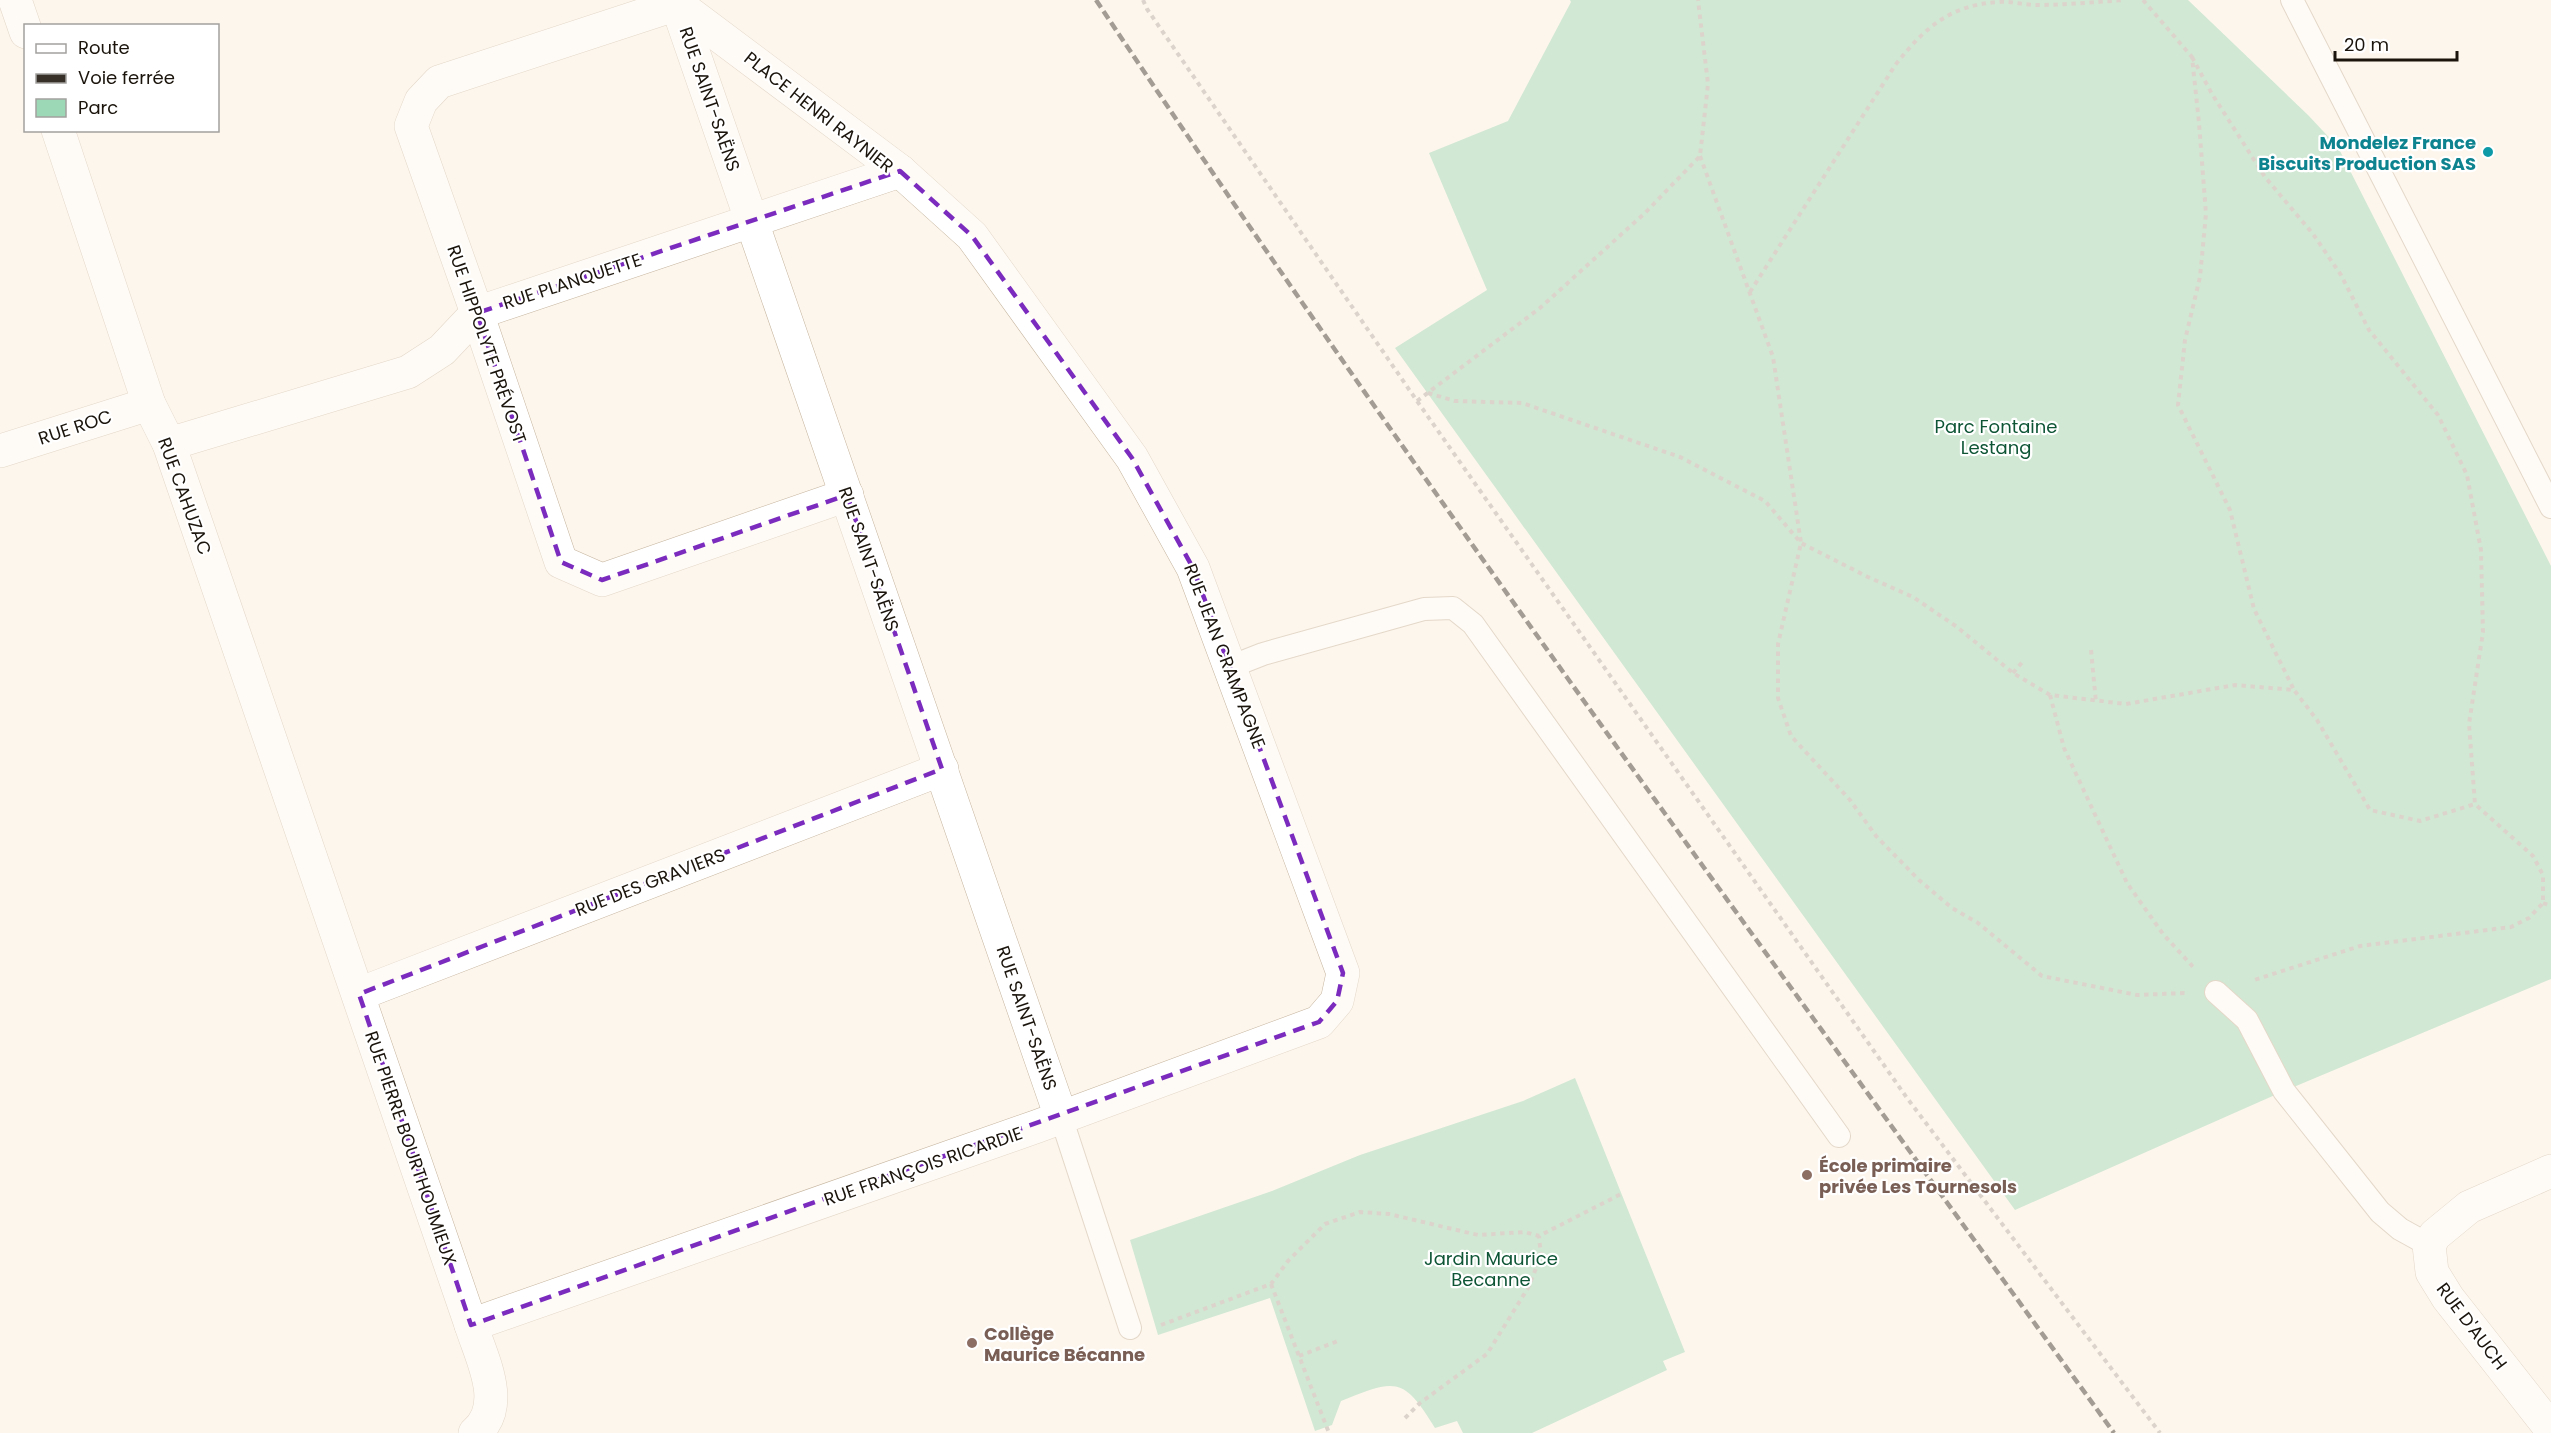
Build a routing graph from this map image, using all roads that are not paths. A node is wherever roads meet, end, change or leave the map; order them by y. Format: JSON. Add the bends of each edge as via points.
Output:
{"nodes":[{"id":1,"x":15,"y":0,"type":"edge"},
{"id":2,"x":2292,"y":0,"type":"edge"},
{"id":3,"x":676,"y":2,"type":"edge"},
{"id":4,"x":24,"y":26,"type":"edge"},
{"id":5,"x":59,"y":132,"type":"edge"},
{"id":6,"x":900,"y":171,"type":"junction"},
{"id":7,"x":753,"y":222,"type":"junction"},
{"id":8,"x":477,"y":313,"type":"junction"},
{"id":9,"x":149,"y":404,"type":"junction"},
{"id":10,"x":169,"y":444,"type":"junction"},
{"id":11,"x":0,"y":451,"type":"edge"},
{"id":12,"x":847,"y":495,"type":"junction"},
{"id":13,"x":2551,"y":507,"type":"edge"},
{"id":14,"x":1230,"y":667,"type":"junction"},
{"id":15,"x":942,"y":770,"type":"junction"},
{"id":16,"x":313,"y":861,"type":"joint"},
{"id":17,"x":1343,"y":973,"type":"joint"},
{"id":18,"x":2216,"y":992,"type":"road end"},
{"id":19,"x":359,"y":994,"type":"junction"},
{"id":20,"x":1061,"y":1117,"type":"junction"},
{"id":21,"x":1839,"y":1136,"type":"dead end"},
{"id":22,"x":2551,"y":1172,"type":"edge"},
{"id":23,"x":2429,"y":1245,"type":"junction"},
{"id":24,"x":471,"y":1325,"type":"junction"},
{"id":25,"x":1130,"y":1328,"type":"dead end"},
{"id":26,"x":2551,"y":1429,"type":"edge"},
{"id":27,"x":475,"y":1433,"type":"edge"}],
"edges":[{"from":1,"to":4,"type":"street"},
{"from":2,"to":13,"type":"lane"},
{"from":3,"to":6,"type":"street","name":"PLACE HENRI RAYNIER"},
{"from":3,"to":7,"type":"street","name":"RUE SAINT-SAËNS"},
{"from":3,"to":8,"type":"street","name":"RUE HIPPOLYTE PRÉVOST","via":[[440,82],[421,101],[411,126]]},
{"from":5,"to":9,"type":"street","name":"RUE CAHUZAC"},
{"from":6,"to":7,"type":"street","name":"PLACE HENRI RAYNIER"},
{"from":6,"to":14,"type":"street","name":"RUE JEAN CRAMPAGNE","via":[[972,236],[1132,458],[1193,568]]},
{"from":7,"to":8,"type":"street","name":"RUE PLANQUETTE"},
{"from":7,"to":12,"type":"street","name":"RUE SAINT-SAËNS"},
{"from":8,"to":10,"type":"street","name":"RUE PLANQUETTE","via":[[442,350],[408,372]]},
{"from":8,"to":12,"type":"street","name":"RUE HIPPOLYTE PRÉVOST","via":[[561,562],[602,580]]},
{"from":9,"to":10,"type":"street","name":"RUE CAHUZAC"},
{"from":9,"to":11,"type":"street","name":"RUE ROC"},
{"from":10,"to":16,"type":"street","name":"RUE CAHUZAC"},
{"from":12,"to":15,"type":"street","name":"RUE SAINT-SAËNS"},
{"from":14,"to":17,"type":"street","name":"RUE JEAN CRAMPAGNE"},
{"from":14,"to":21,"type":"lane","via":[[1263,654],[1424,609],[1453,608],[1463,614]]},
{"from":15,"to":19,"type":"street","name":"RUE DES GRAVIERS"},
{"from":15,"to":20,"type":"street","name":"RUE SAINT-SAËNS"},
{"from":16,"to":19,"type":"street","name":"RUE PIERRE BOURTHOUMIEUX"},
{"from":17,"to":20,"type":"street","name":"RUE FRANÇOIS RICARDIE","via":[[1337,1001],[1319,1022]]},
{"from":18,"to":23,"type":"lane","via":[[2247,1020],[2284,1091],[2380,1212]]},
{"from":19,"to":24,"type":"street","name":"RUE PIERRE BOURTHOUMIEUX"},
{"from":20,"to":24,"type":"street","name":"RUE FRANÇOIS RICARDIE"},
{"from":20,"to":25,"type":"lane"},
{"from":22,"to":23,"type":"street","via":[[2469,1207],[2435,1235]]},
{"from":23,"to":26,"type":"street","name":"RUE D'AUCH","via":[[2432,1272],[2448,1298]]},
{"from":24,"to":27,"type":"street","name":"RUE PIERRE BOURTHOUMIEUX","via":[[491,1388],[492,1404]]}]}
